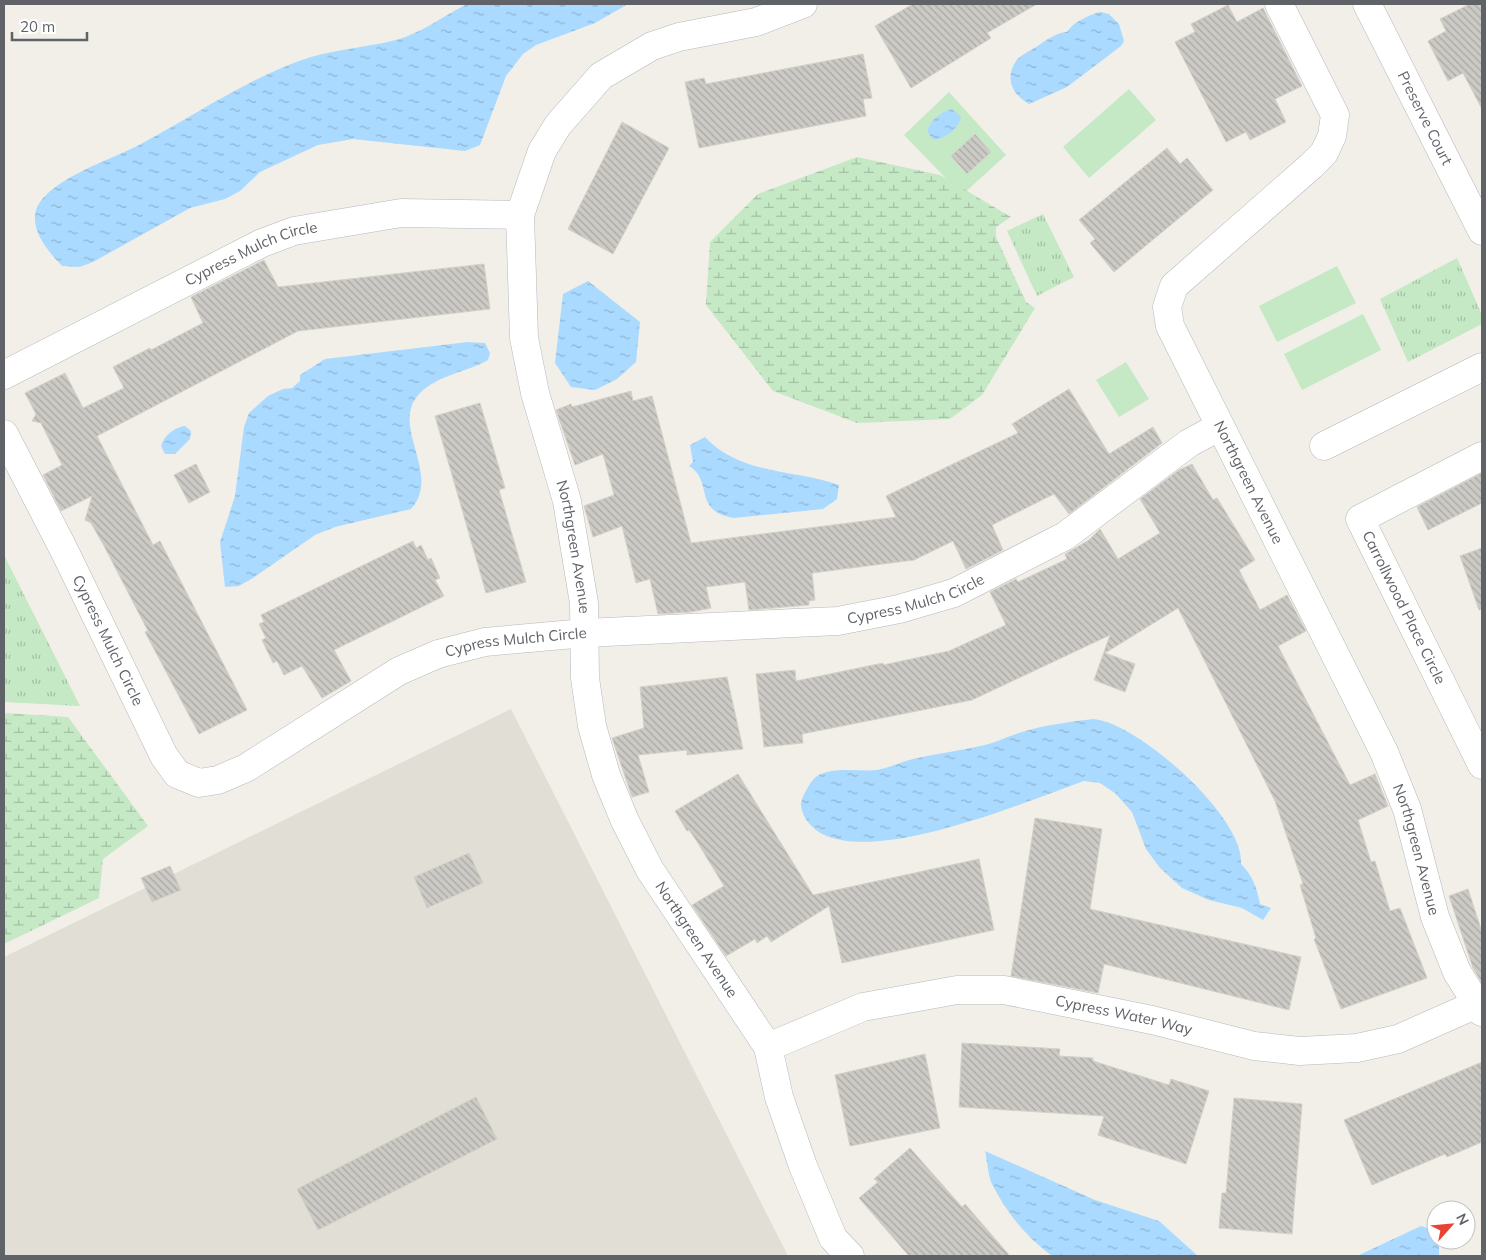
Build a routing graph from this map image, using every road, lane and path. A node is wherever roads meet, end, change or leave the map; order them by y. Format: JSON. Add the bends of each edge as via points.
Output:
{"nodes":[{"id":1,"x":803,"y":4,"type":"edge"},
{"id":2,"x":1279,"y":4,"type":"edge"},
{"id":3,"x":1366,"y":4,"type":"edge"},
{"id":4,"x":520,"y":215,"type":"junction"},
{"id":5,"x":1482,"y":231,"type":"edge"},
{"id":6,"x":1482,"y":367,"type":"edge"},
{"id":7,"x":4,"y":375,"type":"edge"},
{"id":8,"x":1219,"y":427,"type":"junction"},
{"id":9,"x":4,"y":434,"type":"edge"},
{"id":10,"x":1324,"y":446,"type":"dead end"},
{"id":11,"x":1482,"y":456,"type":"edge"},
{"id":12,"x":585,"y":633,"type":"junction"},
{"id":13,"x":1482,"y":765,"type":"edge"},
{"id":14,"x":1480,"y":1008,"type":"edge"},
{"id":15,"x":768,"y":1047,"type":"junction"},
{"id":16,"x":850,"y":1256,"type":"edge"}],
"edges":[{"from":1,"to":4,"type":"street","name":"Northgreen Avenue","via":[[756,22],[679,37],[652,46],[601,76],[558,125],[542,151]]},
{"from":2,"to":8,"type":"street","name":"Northgreen Avenue","via":[[1335,114],[1332,136],[1324,153],[1311,166],[1174,286],[1167,307],[1170,326]]},
{"from":3,"to":5,"type":"street","name":"Preserve Court"},
{"from":4,"to":7,"type":"street","name":"Cypress Mulch Circle","via":[[401,212],[294,231],[262,243]]},
{"from":4,"to":12,"type":"street","name":"Northgreen Avenue","via":[[524,338],[535,393],[567,501],[584,603]]},
{"from":6,"to":10,"type":"street"},
{"from":8,"to":12,"type":"street","name":"Cypress Mulch Circle","via":[[1189,442],[1065,536],[954,593],[899,609],[838,621]]},
{"from":8,"to":14,"type":"street","name":"Northgreen Avenue","via":[[1384,752],[1407,809],[1435,917],[1457,972]]},
{"from":9,"to":12,"type":"street","name":"Cypress Mulch Circle","via":[[164,756],[177,774],[199,783],[218,780],[246,768],[399,671],[438,654],[485,642]]},
{"from":11,"to":13,"type":"street","name":"Carrollwood Place Circle","via":[[1360,519]]},
{"from":12,"to":15,"type":"street","name":"Northgreen Avenue","via":[[585,678],[592,726],[606,775],[625,822],[650,870]]},
{"from":14,"to":15,"type":"street","name":"Cypress Water Way","via":[[1398,1039],[1357,1048],[1300,1052],[1254,1046],[1152,1020],[1004,990],[957,990],[863,1007]]},
{"from":15,"to":16,"type":"street","name":"Northgreen Avenue","via":[[779,1097],[803,1166],[833,1238]]}]}
